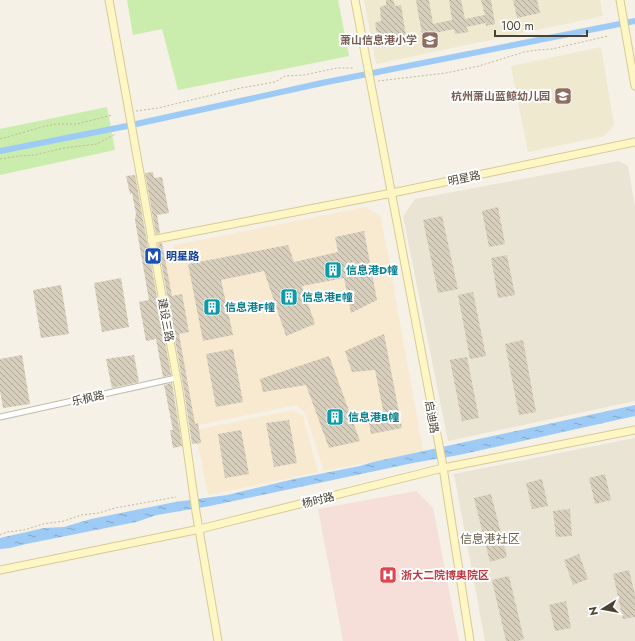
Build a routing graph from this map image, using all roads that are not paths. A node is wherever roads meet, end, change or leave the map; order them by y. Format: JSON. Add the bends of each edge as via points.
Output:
{"nodes":[{"id":1,"x":109,"y":0,"type":"edge"},
{"id":2,"x":355,"y":0,"type":"edge"},
{"id":3,"x":620,"y":0,"type":"edge"},
{"id":4,"x":635,"y":86,"type":"edge"},
{"id":5,"x":635,"y":142,"type":"edge"},
{"id":6,"x":392,"y":193,"type":"junction"},
{"id":7,"x":151,"y":240,"type":"junction"},
{"id":8,"x":176,"y":378,"type":"junction"},
{"id":9,"x":0,"y":417,"type":"edge"},
{"id":10,"x":635,"y":430,"type":"edge"},
{"id":11,"x":442,"y":465,"type":"junction"},
{"id":12,"x":200,"y":529,"type":"junction"},
{"id":13,"x":0,"y":570,"type":"edge"},
{"id":14,"x":218,"y":641,"type":"edge"},
{"id":15,"x":470,"y":641,"type":"edge"}],
"edges":[{"from":1,"to":7,"type":"street","name":"建设三路","via":[[132,112],[132,132]]},
{"from":2,"to":6,"type":"street","name":"启迪路"},
{"from":3,"to":4,"type":"street"},
{"from":5,"to":6,"type":"street","name":"明星路"},
{"from":6,"to":7,"type":"street","name":"明星路"},
{"from":6,"to":11,"type":"street","name":"启迪路"},
{"from":7,"to":8,"type":"street","name":"建设三路"},
{"from":8,"to":9,"type":"street","name":"乐枫路"},
{"from":8,"to":12,"type":"street","name":"建设三路"},
{"from":10,"to":11,"type":"street","name":"杨时路"},
{"from":11,"to":12,"type":"street","name":"杨时路"},
{"from":11,"to":15,"type":"street","name":"启迪路"},
{"from":12,"to":13,"type":"street","name":"杨时路"},
{"from":12,"to":14,"type":"street","name":"建设三路"}]}
